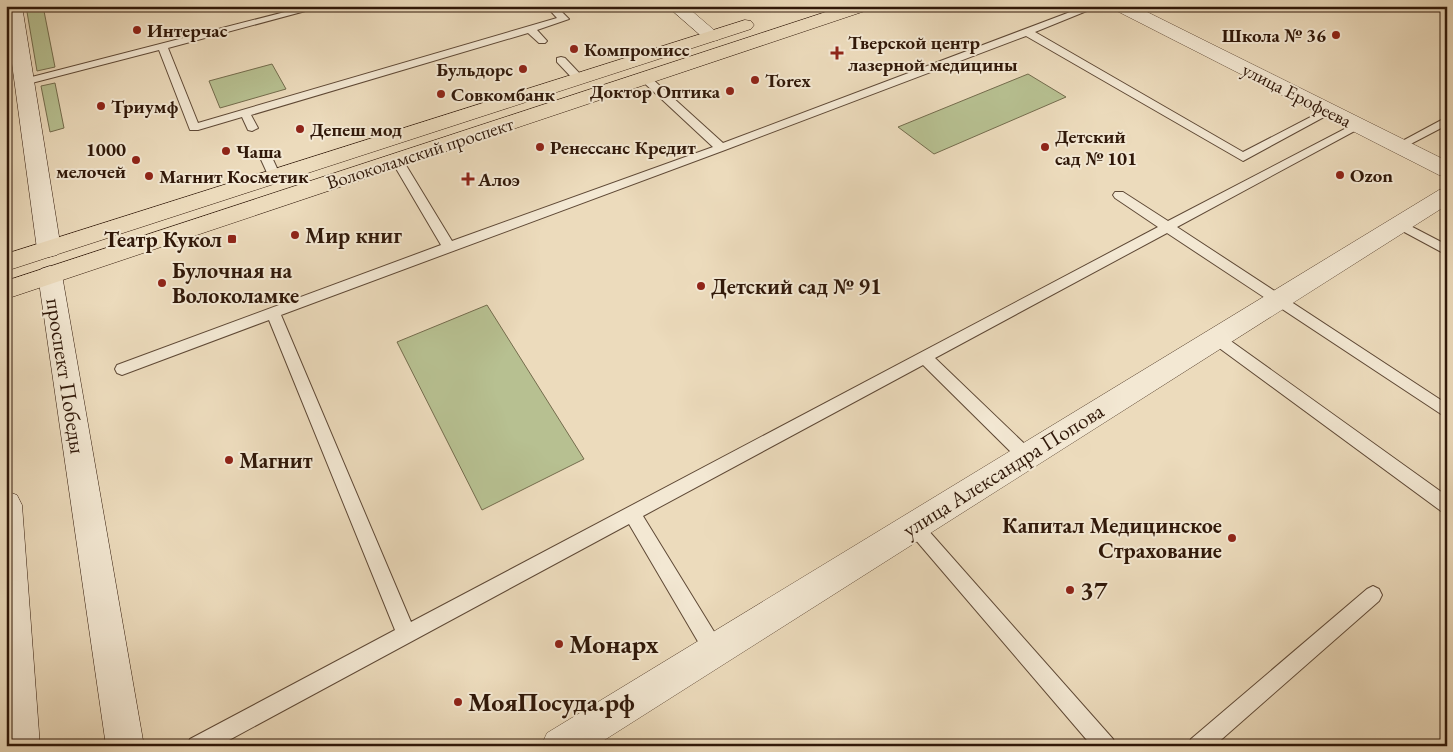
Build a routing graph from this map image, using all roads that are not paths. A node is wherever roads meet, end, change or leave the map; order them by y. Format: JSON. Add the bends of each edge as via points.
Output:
{"nodes":[{"id":1,"x":12,"y":6,"type":"edge"},
{"id":2,"x":320,"y":6,"type":"edge"},
{"id":3,"x":550,"y":6,"type":"edge"},
{"id":4,"x":675,"y":6,"type":"edge"},
{"id":5,"x":804,"y":6,"type":"edge"},
{"id":6,"x":862,"y":6,"type":"edge"},
{"id":7,"x":1095,"y":6,"type":"edge"},
{"id":8,"x":1120,"y":6,"type":"edge"},
{"id":9,"x":287,"y":10,"type":"edge"},
{"id":10,"x":530,"y":29,"type":"junction"},
{"id":11,"x":1026,"y":32,"type":"junction"},
{"id":12,"x":712,"y":36,"type":"junction"},
{"id":13,"x":542,"y":41,"type":"dead end"},
{"id":14,"x":163,"y":47,"type":"junction"},
{"id":15,"x":561,"y":60,"type":"dead end"},
{"id":16,"x":645,"y":78,"type":"junction"},
{"id":17,"x":579,"y":79,"type":"junction"},
{"id":18,"x":24,"y":82,"type":"junction"},
{"id":19,"x":1330,"y":111,"type":"junction"},
{"id":20,"x":245,"y":113,"type":"junction"},
{"id":21,"x":1447,"y":120,"type":"edge"},
{"id":22,"x":1358,"y":125,"type":"junction"},
{"id":23,"x":252,"y":128,"type":"dead end"},
{"id":24,"x":1400,"y":146,"type":"junction"},
{"id":25,"x":721,"y":148,"type":"junction"},
{"id":26,"x":264,"y":153,"type":"dead end"},
{"id":27,"x":397,"y":160,"type":"junction"},
{"id":28,"x":1447,"y":170,"type":"edge"},
{"id":29,"x":275,"y":176,"type":"junction"},
{"id":30,"x":1119,"y":194,"type":"dead end"},
{"id":31,"x":1447,"y":195,"type":"edge"},
{"id":32,"x":1399,"y":224,"type":"junction"},
{"id":33,"x":1168,"y":226,"type":"junction"},
{"id":34,"x":449,"y":247,"type":"junction"},
{"id":35,"x":1447,"y":251,"type":"edge"},
{"id":36,"x":49,"y":262,"type":"junction"},
{"id":37,"x":6,"y":263,"type":"edge"},
{"id":38,"x":6,"y":290,"type":"edge"},
{"id":39,"x":1278,"y":300,"type":"junction"},
{"id":40,"x":273,"y":312,"type":"junction"},
{"id":41,"x":1216,"y":338,"type":"junction"},
{"id":42,"x":924,"y":357,"type":"junction"},
{"id":43,"x":122,"y":369,"type":"dead end"},
{"id":44,"x":1447,"y":412,"type":"edge"},
{"id":45,"x":1026,"y":456,"type":"junction"},
{"id":46,"x":6,"y":505,"type":"edge"},
{"id":47,"x":1447,"y":506,"type":"edge"},
{"id":48,"x":632,"y":513,"type":"junction"},
{"id":49,"x":914,"y":526,"type":"junction"},
{"id":50,"x":1373,"y":595,"type":"dead end"},
{"id":51,"x":406,"y":633,"type":"junction"},
{"id":52,"x":714,"y":650,"type":"junction"},
{"id":53,"x":21,"y":746,"type":"edge"},
{"id":54,"x":125,"y":746,"type":"edge"},
{"id":55,"x":197,"y":746,"type":"edge"},
{"id":56,"x":560,"y":746,"type":"edge"},
{"id":57,"x":1106,"y":746,"type":"edge"},
{"id":58,"x":1198,"y":746,"type":"edge"}],
"edges":[{"from":1,"to":18,"type":"street","name":"проспект Победы"},
{"from":2,"to":9,"type":"lane"},
{"from":3,"to":10,"type":"lane","via":[[564,19]]},
{"from":4,"to":12,"type":"street"},
{"from":5,"to":12,"type":"main road","name":"Волоколамский проспект"},
{"from":6,"to":16,"type":"main road","name":"Волоколамский проспект"},
{"from":7,"to":11,"type":"lane"},
{"from":8,"to":19,"type":"street","name":"улица Ерофеева"},
{"from":9,"to":14,"type":"lane"},
{"from":10,"to":13,"type":"lane"},
{"from":10,"to":20,"type":"lane"},
{"from":11,"to":19,"type":"lane","via":[[1243,157]]},
{"from":11,"to":25,"type":"lane"},
{"from":12,"to":17,"type":"main road","name":"Волоколамский проспект"},
{"from":14,"to":18,"type":"lane"},
{"from":14,"to":20,"type":"lane","via":[[194,128]]},
{"from":15,"to":17,"type":"lane"},
{"from":16,"to":25,"type":"lane"},
{"from":16,"to":27,"type":"main road","name":"Волоколамский проспект"},
{"from":17,"to":29,"type":"main road","name":"Волоколамский проспект"},
{"from":18,"to":36,"type":"street","name":"проспект Победы"},
{"from":19,"to":22,"type":"street","name":"улица Ерофеева"},
{"from":20,"to":23,"type":"lane"},
{"from":21,"to":24,"type":"lane"},
{"from":22,"to":24,"type":"street","name":"улица Ерофеева"},
{"from":22,"to":33,"type":"lane"},
{"from":24,"to":28,"type":"street","name":"улица Ерофеева"},
{"from":25,"to":34,"type":"lane"},
{"from":26,"to":29,"type":"lane"},
{"from":27,"to":34,"type":"lane"},
{"from":27,"to":36,"type":"main road","name":"Волоколамский проспект"},
{"from":29,"to":36,"type":"main road","name":"Волоколамский проспект"},
{"from":30,"to":33,"type":"lane"},
{"from":31,"to":32,"type":"street","name":"улица Александра Попова"},
{"from":32,"to":35,"type":"lane"},
{"from":32,"to":39,"type":"street","name":"улица Александра Попова"},
{"from":33,"to":39,"type":"lane"},
{"from":33,"to":42,"type":"lane"},
{"from":34,"to":40,"type":"lane"},
{"from":36,"to":37,"type":"main road","name":"Волоколамский проспект"},
{"from":36,"to":38,"type":"main road","name":"Волоколамский проспект"},
{"from":36,"to":54,"type":"street","name":"проспект Победы"},
{"from":39,"to":41,"type":"street","name":"улица Александра Попова"},
{"from":39,"to":44,"type":"lane"},
{"from":40,"to":43,"type":"lane"},
{"from":40,"to":51,"type":"lane"},
{"from":41,"to":45,"type":"street","name":"улица Александра Попова"},
{"from":41,"to":47,"type":"lane"},
{"from":42,"to":45,"type":"lane"},
{"from":42,"to":48,"type":"lane"},
{"from":45,"to":49,"type":"street","name":"улица Александра Попова"},
{"from":46,"to":53,"type":"street"},
{"from":48,"to":51,"type":"lane"},
{"from":48,"to":52,"type":"lane"},
{"from":49,"to":52,"type":"street","name":"улица Александра Попова"},
{"from":49,"to":57,"type":"lane"},
{"from":50,"to":58,"type":"lane"},
{"from":51,"to":55,"type":"lane"},
{"from":52,"to":56,"type":"street","name":"улица Александра Попова"}]}
